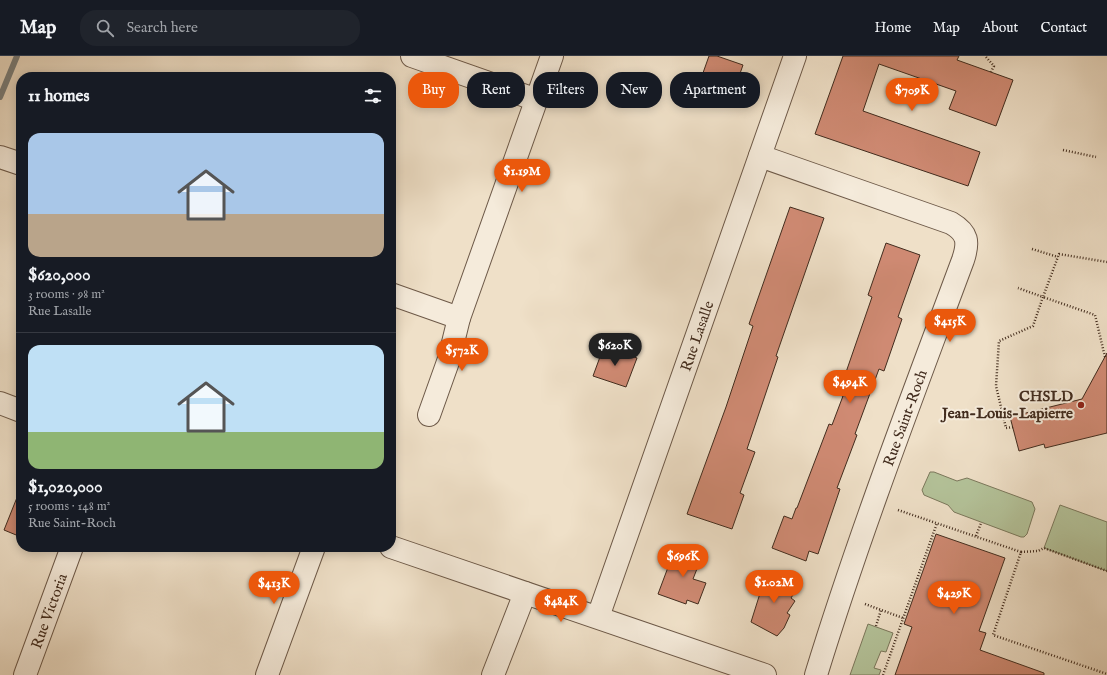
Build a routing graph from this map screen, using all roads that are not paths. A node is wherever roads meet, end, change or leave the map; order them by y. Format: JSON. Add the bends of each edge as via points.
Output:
{"nodes":[{"id":1,"x":412,"y":56,"type":"edge"},
{"id":2,"x":552,"y":56,"type":"edge"},
{"id":3,"x":795,"y":56,"type":"edge"},
{"id":4,"x":546,"y":72,"type":"edge"},
{"id":5,"x":533,"y":99,"type":"edge"},
{"id":6,"x":533,"y":108,"type":"edge"},
{"id":7,"x":760,"y":156,"type":"junction"},
{"id":8,"x":0,"y":157,"type":"edge"},
{"id":9,"x":16,"y":162,"type":"edge"},
{"id":10,"x":396,"y":296,"type":"edge"},
{"id":11,"x":459,"y":318,"type":"junction"},
{"id":12,"x":0,"y":403,"type":"edge"},
{"id":13,"x":16,"y":409,"type":"edge"},
{"id":14,"x":429,"y":415,"type":"dead end"},
{"id":15,"x":396,"y":549,"type":"edge"},
{"id":16,"x":70,"y":552,"type":"edge"},
{"id":17,"x":312,"y":552,"type":"edge"},
{"id":18,"x":525,"y":593,"type":"junction"},
{"id":19,"x":598,"y":617,"type":"junction"},
{"id":20,"x":741,"y":671,"type":"edge"},
{"id":21,"x":25,"y":675,"type":"edge"},
{"id":22,"x":267,"y":675,"type":"edge"},
{"id":23,"x":493,"y":675,"type":"edge"},
{"id":24,"x":765,"y":675,"type":"edge"},
{"id":25,"x":816,"y":675,"type":"edge"}],
"edges":[{"from":1,"to":5,"type":"street"},
{"from":2,"to":4,"type":"street"},
{"from":3,"to":7,"type":"street","name":"Rue Lasalle"},
{"from":6,"to":11,"type":"street"},
{"from":7,"to":19,"type":"street","name":"Rue Lasalle"},
{"from":7,"to":25,"type":"street","name":"Rue Saint-Roch","via":[[951,223],[967,239],[967,249],[900,430]]},
{"from":8,"to":9,"type":"street"},
{"from":10,"to":11,"type":"street"},
{"from":11,"to":14,"type":"street","via":[[449,359]]},
{"from":12,"to":13,"type":"street"},
{"from":15,"to":18,"type":"street"},
{"from":16,"to":21,"type":"street","name":"Rue Victoria"},
{"from":17,"to":22,"type":"street"},
{"from":18,"to":19,"type":"street"},
{"from":18,"to":23,"type":"street"},
{"from":19,"to":20,"type":"street"},
{"from":20,"to":24,"type":"street"}]}
